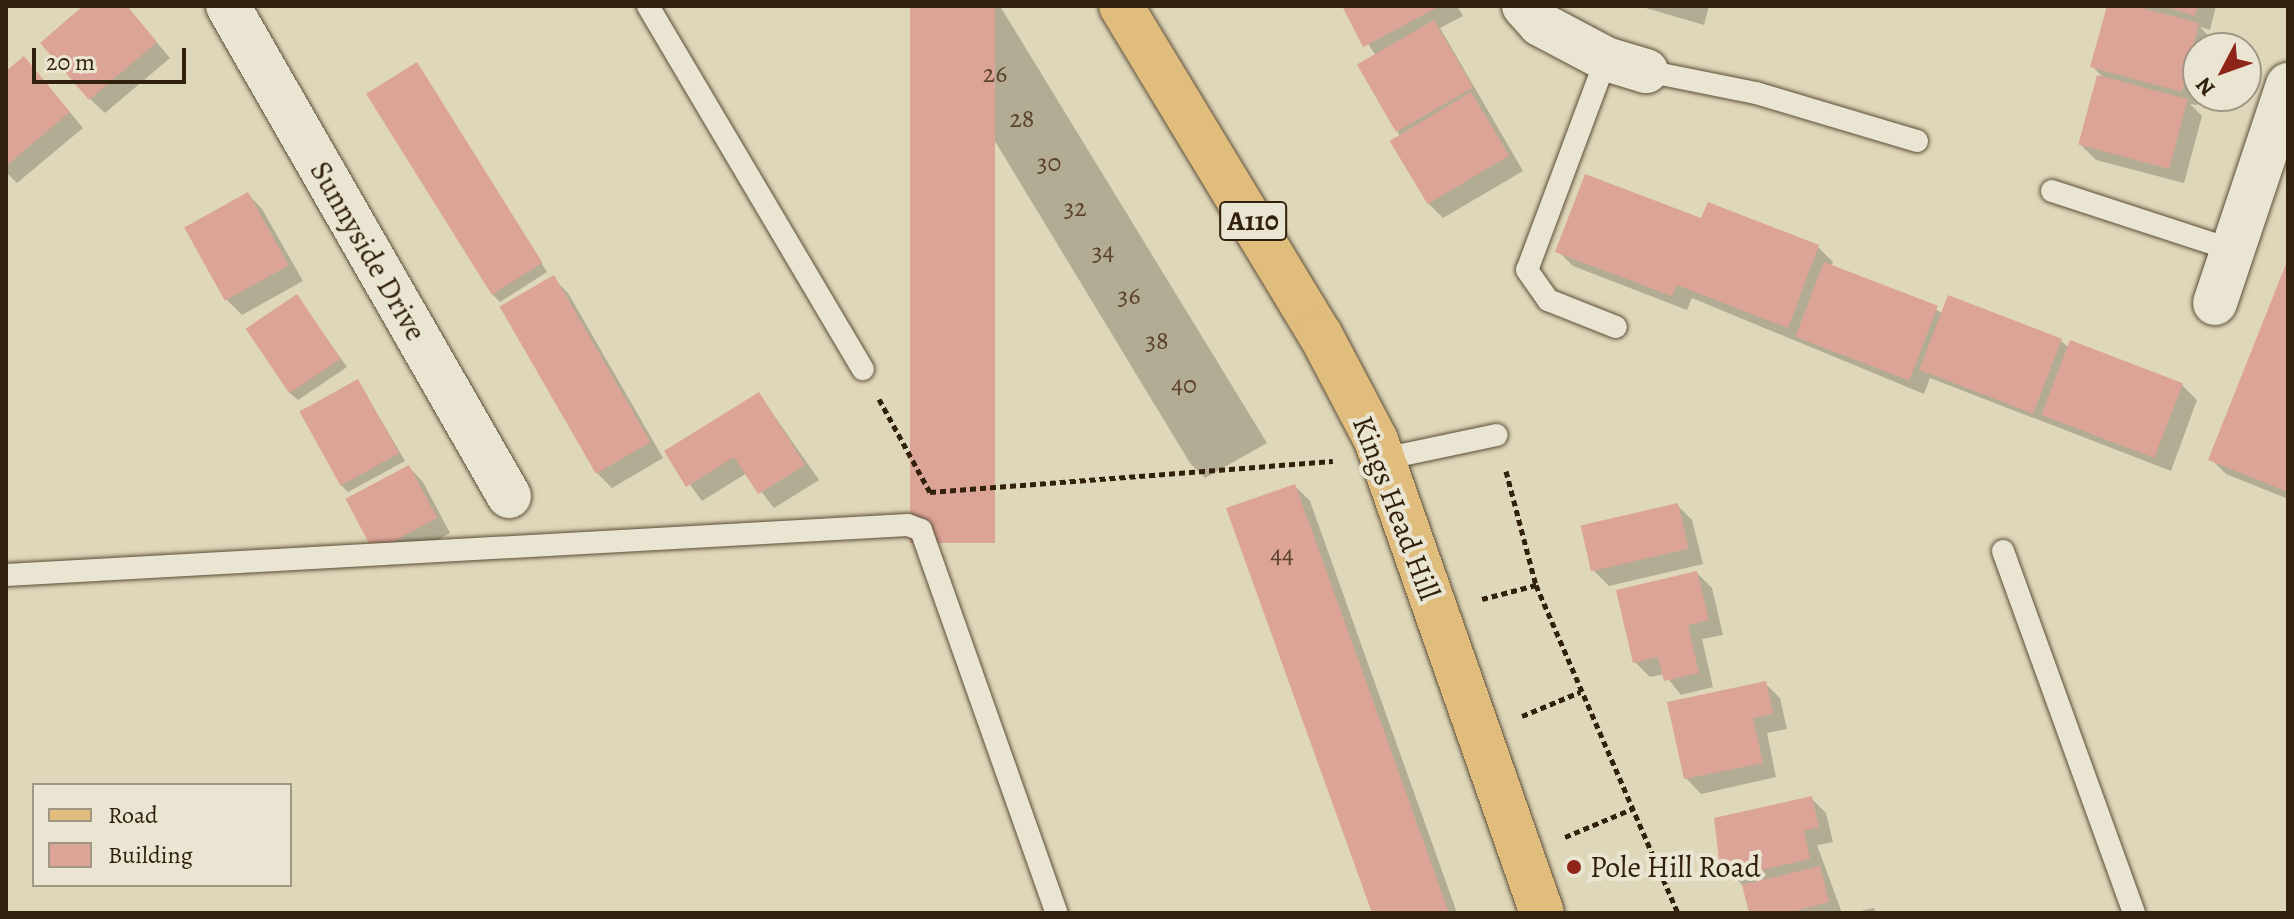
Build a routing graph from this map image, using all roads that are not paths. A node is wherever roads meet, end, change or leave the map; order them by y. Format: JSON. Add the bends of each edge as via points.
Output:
{"nodes":[{"id":1,"x":228,"y":6,"type":"edge"},
{"id":2,"x":648,"y":6,"type":"edge"},
{"id":3,"x":1121,"y":6,"type":"edge"},
{"id":4,"x":1524,"y":6,"type":"edge"},
{"id":5,"x":1626,"y":65,"type":"junction"},
{"id":6,"x":2288,"y":85,"type":"edge"},
{"id":7,"x":1917,"y":141,"type":"dead end"},
{"id":8,"x":2052,"y":191,"type":"dead end"},
{"id":9,"x":2232,"y":250,"type":"junction"},
{"id":10,"x":2215,"y":303,"type":"dead end"},
{"id":11,"x":1616,"y":327,"type":"dead end"},
{"id":12,"x":863,"y":369,"type":"road end"},
{"id":13,"x":1497,"y":435,"type":"road end"},
{"id":14,"x":1382,"y":456,"type":"junction"},
{"id":15,"x":509,"y":496,"type":"dead end"},
{"id":16,"x":2003,"y":551,"type":"dead end"},
{"id":17,"x":6,"y":575,"type":"edge"},
{"id":18,"x":1057,"y":913,"type":"edge"},
{"id":19,"x":1542,"y":913,"type":"edge"},
{"id":20,"x":2134,"y":913,"type":"edge"}],
"edges":[{"from":1,"to":15,"type":"street","name":"Sunnyside Drive"},
{"from":2,"to":12,"type":"lane"},
{"from":3,"to":14,"type":"main road","name":"Kings Head Hill","number":"A110","via":[[1312,320]]},
{"from":4,"to":5,"type":"street","via":[[1540,24]]},
{"from":5,"to":7,"type":"lane","via":[[1756,93]]},
{"from":5,"to":11,"type":"lane","via":[[1527,270],[1548,300]]},
{"from":6,"to":9,"type":"street"},
{"from":8,"to":9,"type":"lane"},
{"from":9,"to":10,"type":"street"},
{"from":13,"to":14,"type":"lane"},
{"from":14,"to":19,"type":"main road","name":"Kings Head Hill","number":"A110"},
{"from":16,"to":20,"type":"lane"},
{"from":17,"to":18,"type":"lane","via":[[908,525],[921,530]]}]}
